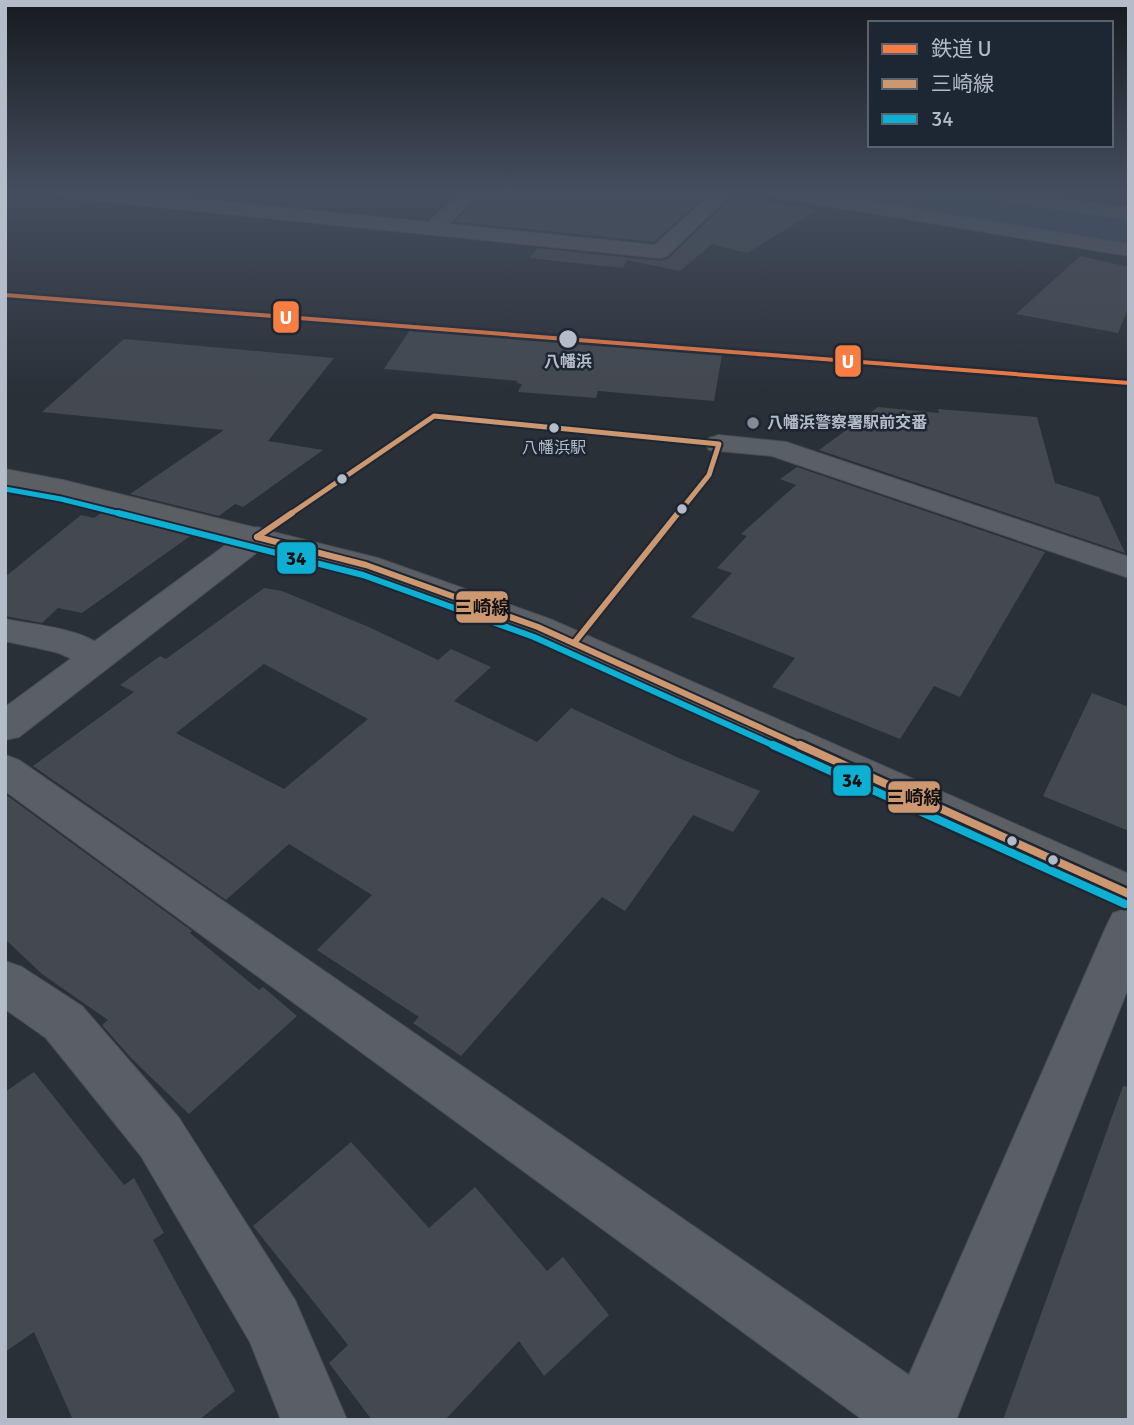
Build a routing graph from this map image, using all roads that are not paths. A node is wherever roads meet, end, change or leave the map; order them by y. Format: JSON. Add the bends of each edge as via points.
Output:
{"nodes":[{"id":1,"x":719,"y":444,"type":"dead end"},
{"id":2,"x":5,"y":478,"type":"edge"},
{"id":3,"x":257,"y":537,"type":"junction"},
{"id":4,"x":1129,"y":568,"type":"edge"},
{"id":5,"x":5,"y":629,"type":"edge"},
{"id":6,"x":95,"y":658,"type":"junction"},
{"id":7,"x":5,"y":727,"type":"edge"},
{"id":8,"x":5,"y":770,"type":"edge"},
{"id":9,"x":1129,"y":894,"type":"edge"},
{"id":10,"x":1129,"y":927,"type":"edge"},
{"id":11,"x":5,"y":982,"type":"edge"},
{"id":12,"x":314,"y":1420,"type":"edge"},
{"id":13,"x":921,"y":1420,"type":"edge"}],
"edges":[{"from":1,"to":4,"type":"street","via":[[776,448]]},
{"from":2,"to":3,"type":"highway"},
{"from":3,"to":6,"type":"street"},
{"from":3,"to":9,"type":"highway","via":[[366,565],[538,627]]},
{"from":5,"to":6,"type":"street","via":[[70,644]]},
{"from":6,"to":7,"type":"street"},
{"from":8,"to":13,"type":"street"},
{"from":10,"to":13,"type":"street"},
{"from":11,"to":12,"type":"street","via":[[64,1022],[160,1137],[273,1322]]}]}
